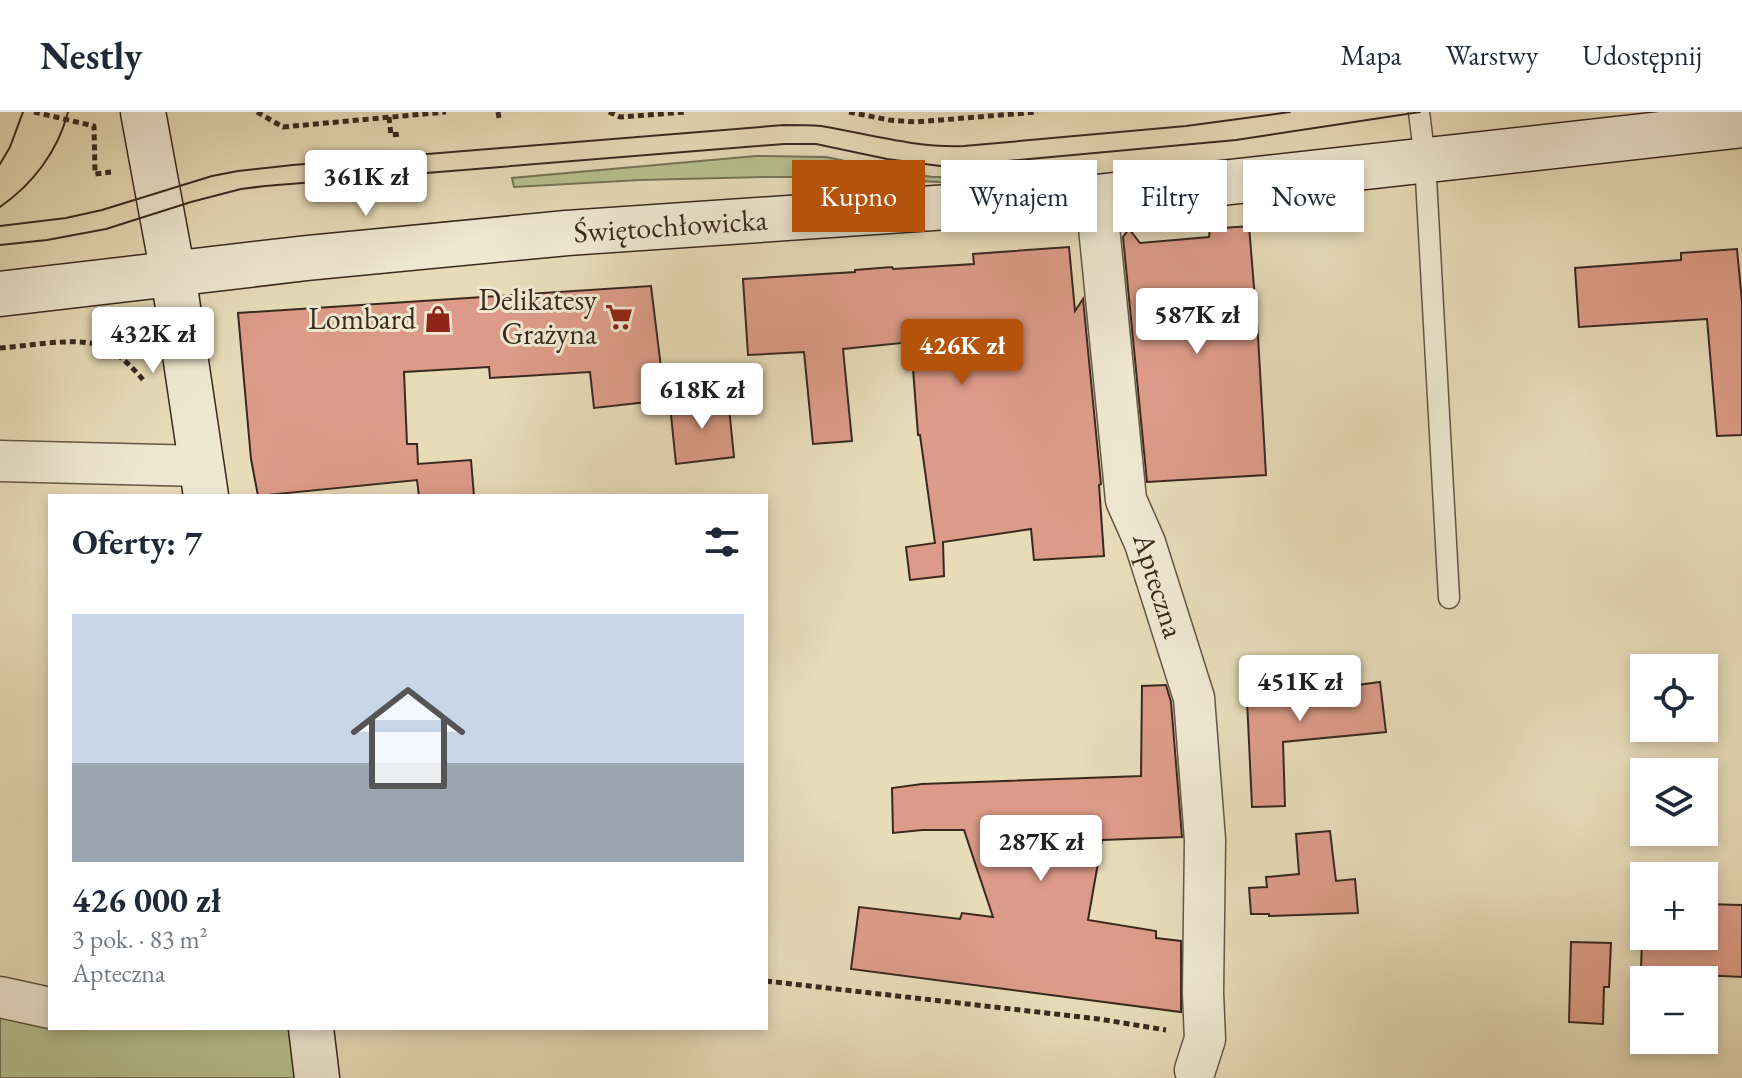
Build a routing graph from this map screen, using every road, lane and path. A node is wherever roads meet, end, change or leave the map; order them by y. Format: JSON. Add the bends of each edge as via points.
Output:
{"nodes":[{"id":1,"x":34,"y":112,"type":"edge"},
{"id":2,"x":143,"y":112,"type":"edge"},
{"id":3,"x":257,"y":112,"type":"edge"},
{"id":4,"x":446,"y":112,"type":"edge"},
{"id":5,"x":609,"y":112,"type":"edge"},
{"id":6,"x":686,"y":112,"type":"edge"},
{"id":7,"x":849,"y":112,"type":"edge"},
{"id":8,"x":1038,"y":112,"type":"edge"},
{"id":9,"x":1419,"y":112,"type":"edge"},
{"id":10,"x":389,"y":117,"type":"junction"},
{"id":11,"x":1742,"y":125,"type":"edge"},
{"id":12,"x":402,"y":134,"type":"dead end"},
{"id":13,"x":1425,"y":160,"type":"junction"},
{"id":14,"x":111,"y":172,"type":"dead end"},
{"id":15,"x":1097,"y":197,"type":"edge"},
{"id":16,"x":1097,"y":207,"type":"edge"},
{"id":17,"x":941,"y":208,"type":"edge"},
{"id":18,"x":173,"y":274,"type":"junction"},
{"id":19,"x":0,"y":294,"type":"edge"},
{"id":20,"x":0,"y":348,"type":"edge"},
{"id":21,"x":150,"y":396,"type":"dead end"},
{"id":22,"x":0,"y":461,"type":"edge"},
{"id":23,"x":203,"y":481,"type":"edge"},
{"id":24,"x":1449,"y":598,"type":"dead end"},
{"id":25,"x":768,"y":981,"type":"edge"},
{"id":26,"x":0,"y":997,"type":"edge"},
{"id":27,"x":48,"y":1008,"type":"edge"},
{"id":28,"x":311,"y":1030,"type":"edge"},
{"id":29,"x":1200,"y":1055,"type":"joint"},
{"id":30,"x":317,"y":1078,"type":"edge"}],
"edges":[{"from":1,"to":14,"type":"path","via":[[94,126],[95,174]]},
{"from":2,"to":18,"type":"main road"},
{"from":3,"to":10,"type":"path","via":[[283,127]]},
{"from":4,"to":10,"type":"path"},
{"from":5,"to":6,"type":"path","via":[[620,117]]},
{"from":7,"to":8,"type":"path","via":[[916,122]]},
{"from":9,"to":13,"type":"lane"},
{"from":10,"to":12,"type":"path","via":[[391,135]]},
{"from":11,"to":13,"type":"main road","name":"Świętochłowicka"},
{"from":13,"to":15,"type":"main road","name":"Świętochłowicka"},
{"from":13,"to":24,"type":"lane"},
{"from":16,"to":29,"type":"street","name":"Apteczna","via":[[1126,500],[1145,543],[1194,698],[1205,840]]},
{"from":17,"to":18,"type":"main road","name":"Świętochłowicka","via":[[567,233]]},
{"from":18,"to":19,"type":"main road","name":"Świętochłowicka"},
{"from":18,"to":23,"type":"main road"},
{"from":20,"to":21,"type":"path","via":[[97,345],[125,360]]},
{"from":22,"to":23,"type":"street"},
{"from":25,"to":29,"type":"path","via":[[1152,1026]]},
{"from":26,"to":27,"type":"street"},
{"from":28,"to":30,"type":"main road"}]}
